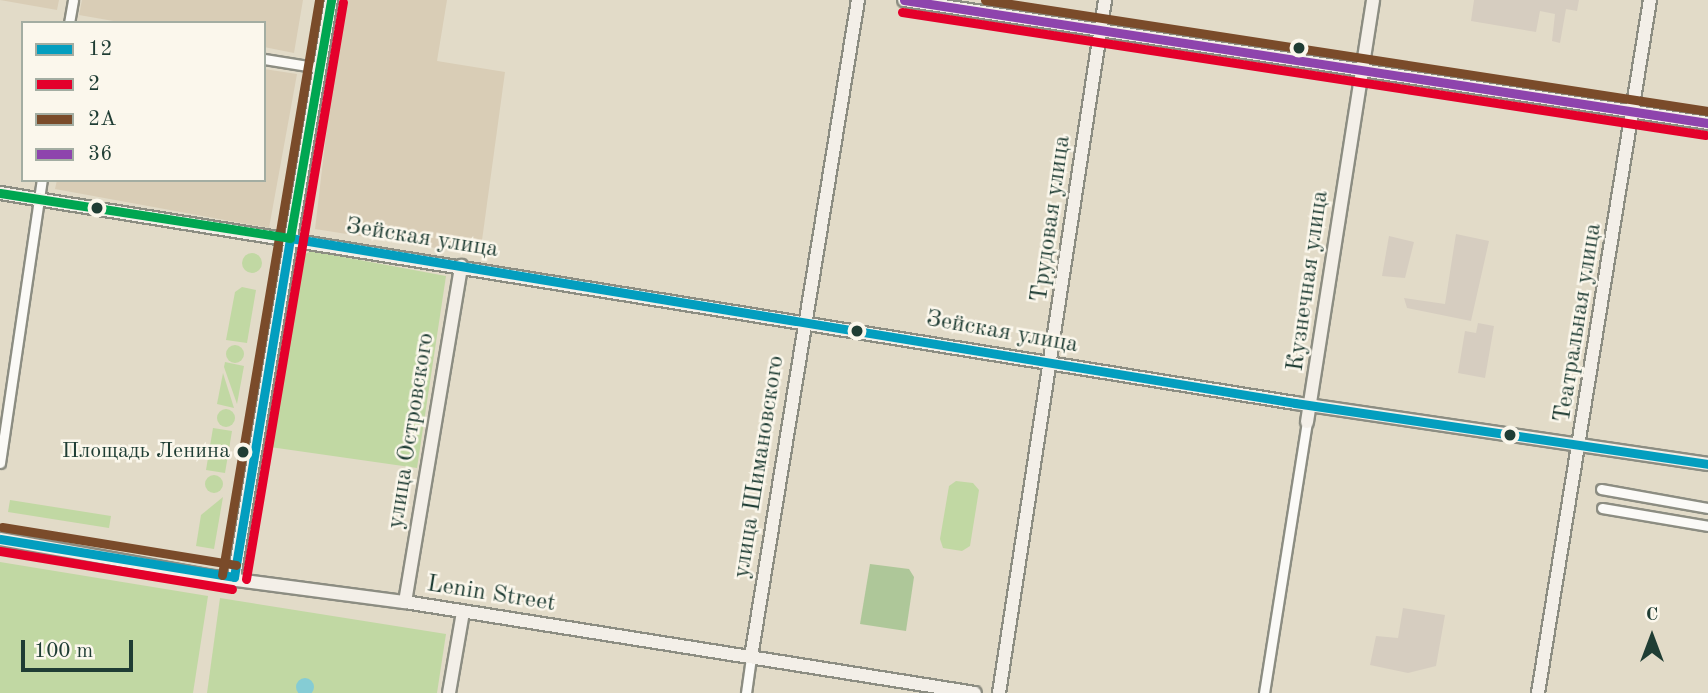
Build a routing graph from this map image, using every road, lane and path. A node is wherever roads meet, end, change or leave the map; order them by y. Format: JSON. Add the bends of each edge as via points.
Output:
{"nodes":[{"id":1,"x":73,"y":0,"type":"edge"},
{"id":2,"x":331,"y":0,"type":"edge"},
{"id":3,"x":858,"y":0,"type":"edge"},
{"id":4,"x":904,"y":0,"type":"edge"},
{"id":5,"x":1105,"y":0,"type":"edge"},
{"id":6,"x":1373,"y":0,"type":"edge"},
{"id":7,"x":1650,"y":0,"type":"edge"},
{"id":8,"x":69,"y":21,"type":"edge"},
{"id":9,"x":1101,"y":29,"type":"junction"},
{"id":10,"x":266,"y":59,"type":"edge"},
{"id":11,"x":320,"y":68,"type":"junction"},
{"id":12,"x":1362,"y":69,"type":"junction"},
{"id":13,"x":1632,"y":110,"type":"junction"},
{"id":14,"x":1708,"y":123,"type":"edge"},
{"id":15,"x":42,"y":182,"type":"edge"},
{"id":16,"x":0,"y":193,"type":"edge"},
{"id":17,"x":39,"y":200,"type":"junction"},
{"id":18,"x":290,"y":238,"type":"junction"},
{"id":19,"x":461,"y":266,"type":"junction"},
{"id":20,"x":804,"y":321,"type":"junction"},
{"id":21,"x":1053,"y":363,"type":"junction"},
{"id":22,"x":1310,"y":405,"type":"junction"},
{"id":23,"x":1307,"y":422,"type":"joint"},
{"id":24,"x":1581,"y":445,"type":"junction"},
{"id":25,"x":0,"y":463,"type":"edge"},
{"id":26,"x":1708,"y":464,"type":"edge"},
{"id":27,"x":1601,"y":489,"type":"dead end"},
{"id":28,"x":1708,"y":508,"type":"edge"},
{"id":29,"x":1602,"y":509,"type":"dead end"},
{"id":30,"x":1708,"y":526,"type":"edge"},
{"id":31,"x":0,"y":539,"type":"edge"},
{"id":32,"x":234,"y":577,"type":"junction"},
{"id":33,"x":405,"y":603,"type":"junction"},
{"id":34,"x":463,"y":612,"type":"junction"},
{"id":35,"x":751,"y":657,"type":"junction"},
{"id":36,"x":449,"y":693,"type":"edge"},
{"id":37,"x":746,"y":693,"type":"edge"},
{"id":38,"x":975,"y":693,"type":"edge"},
{"id":39,"x":999,"y":693,"type":"edge"},
{"id":40,"x":1264,"y":693,"type":"edge"},
{"id":41,"x":1538,"y":693,"type":"edge"}],
"edges":[{"from":1,"to":8,"type":"street"},
{"from":2,"to":11,"type":"street"},
{"from":3,"to":20,"type":"street","name":"улица Шимановского"},
{"from":4,"to":9,"type":"street"},
{"from":5,"to":9,"type":"street","name":"Трудовая улица"},
{"from":6,"to":12,"type":"street","name":"Кузнечная улица"},
{"from":7,"to":13,"type":"street","name":"Театральная улица"},
{"from":9,"to":12,"type":"street"},
{"from":9,"to":21,"type":"street","name":"Трудовая улица"},
{"from":10,"to":11,"type":"street"},
{"from":11,"to":18,"type":"street"},
{"from":12,"to":13,"type":"street"},
{"from":12,"to":22,"type":"street","name":"Кузнечная улица"},
{"from":13,"to":14,"type":"street"},
{"from":13,"to":24,"type":"street","name":"Театральная улица"},
{"from":15,"to":17,"type":"street"},
{"from":16,"to":17,"type":"street","name":"Зейская улица"},
{"from":17,"to":18,"type":"street","name":"Зейская улица"},
{"from":17,"to":25,"type":"street"},
{"from":18,"to":19,"type":"street","name":"Зейская улица"},
{"from":18,"to":32,"type":"street"},
{"from":19,"to":20,"type":"street","name":"Зейская улица"},
{"from":19,"to":33,"type":"street","name":"улица Островского"},
{"from":20,"to":21,"type":"street","name":"Зейская улица"},
{"from":20,"to":35,"type":"street","name":"улица Шимановского"},
{"from":21,"to":22,"type":"street","name":"Зейская улица"},
{"from":21,"to":39,"type":"street","name":"Трудовая улица"},
{"from":22,"to":23,"type":"street","name":"Кузнечная улица"},
{"from":22,"to":24,"type":"street","name":"Зейская улица"},
{"from":23,"to":40,"type":"street","name":"Кузнечная улица"},
{"from":24,"to":26,"type":"street","name":"Зейская улица"},
{"from":24,"to":41,"type":"street","name":"Театральная улица"},
{"from":27,"to":28,"type":"street"},
{"from":29,"to":30,"type":"street"},
{"from":31,"to":32,"type":"street","name":"Lenin Street"},
{"from":32,"to":33,"type":"street","name":"Lenin Street"},
{"from":33,"to":34,"type":"street","name":"Lenin Street"},
{"from":34,"to":35,"type":"street","name":"Lenin Street"},
{"from":34,"to":36,"type":"street"},
{"from":35,"to":37,"type":"street","name":"улица Шимановского"},
{"from":35,"to":38,"type":"street","name":"Lenin Street"}]}
